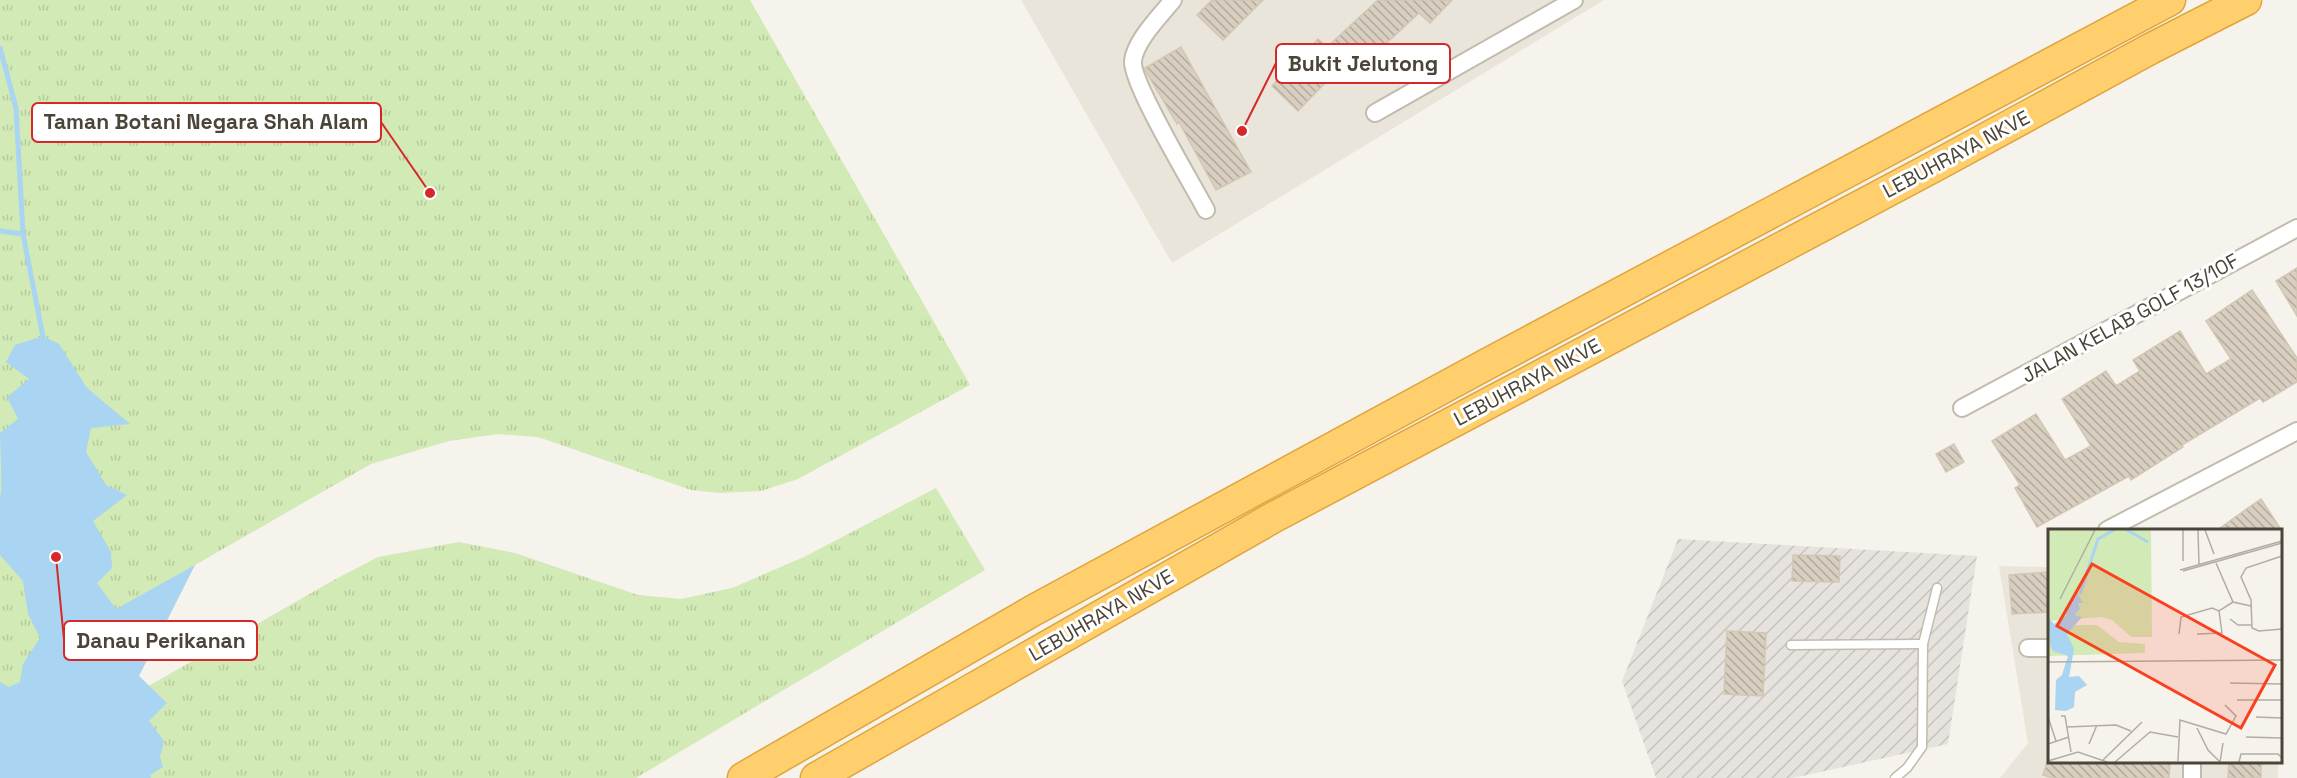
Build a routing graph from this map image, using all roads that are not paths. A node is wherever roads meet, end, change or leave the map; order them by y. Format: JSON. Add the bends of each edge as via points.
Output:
{"nodes":[{"id":1,"x":1173,"y":0,"type":"edge"},
{"id":2,"x":1574,"y":0,"type":"edge"},
{"id":3,"x":2170,"y":0,"type":"edge"},
{"id":4,"x":2246,"y":0,"type":"edge"},
{"id":5,"x":1375,"y":113,"type":"dead end"},
{"id":6,"x":1206,"y":210,"type":"dead end"},
{"id":7,"x":2297,"y":228,"type":"edge"},
{"id":8,"x":1962,"y":408,"type":"dead end"},
{"id":9,"x":2297,"y":431,"type":"edge"},
{"id":10,"x":2111,"y":529,"type":"edge"},
{"id":11,"x":1936,"y":588,"type":"dead end"},
{"id":12,"x":1923,"y":644,"type":"junction"},
{"id":13,"x":1791,"y":645,"type":"dead end"},
{"id":14,"x":2028,"y":648,"type":"dead end"},
{"id":15,"x":2048,"y":648,"type":"edge"},
{"id":16,"x":743,"y":778,"type":"edge"},
{"id":17,"x":816,"y":778,"type":"edge"},
{"id":18,"x":1895,"y":778,"type":"edge"}],
"edges":[{"from":1,"to":6,"type":"street","via":[[1141,40],[1133,62],[1141,90]]},
{"from":2,"to":5,"type":"street"},
{"from":3,"to":16,"type":"highway","name":"LEBUHRAYA NKVE","via":[[1034,610]]},
{"from":4,"to":17,"type":"highway","name":"LEBUHRAYA NKVE","via":[[1274,517]]},
{"from":7,"to":8,"type":"street","name":"JALAN KELAB GOLF 13/10F"},
{"from":9,"to":10,"type":"street"},
{"from":11,"to":12,"type":"lane"},
{"from":12,"to":13,"type":"lane"},
{"from":12,"to":18,"type":"lane","via":[[1922,747]]},
{"from":14,"to":15,"type":"street"}]}
